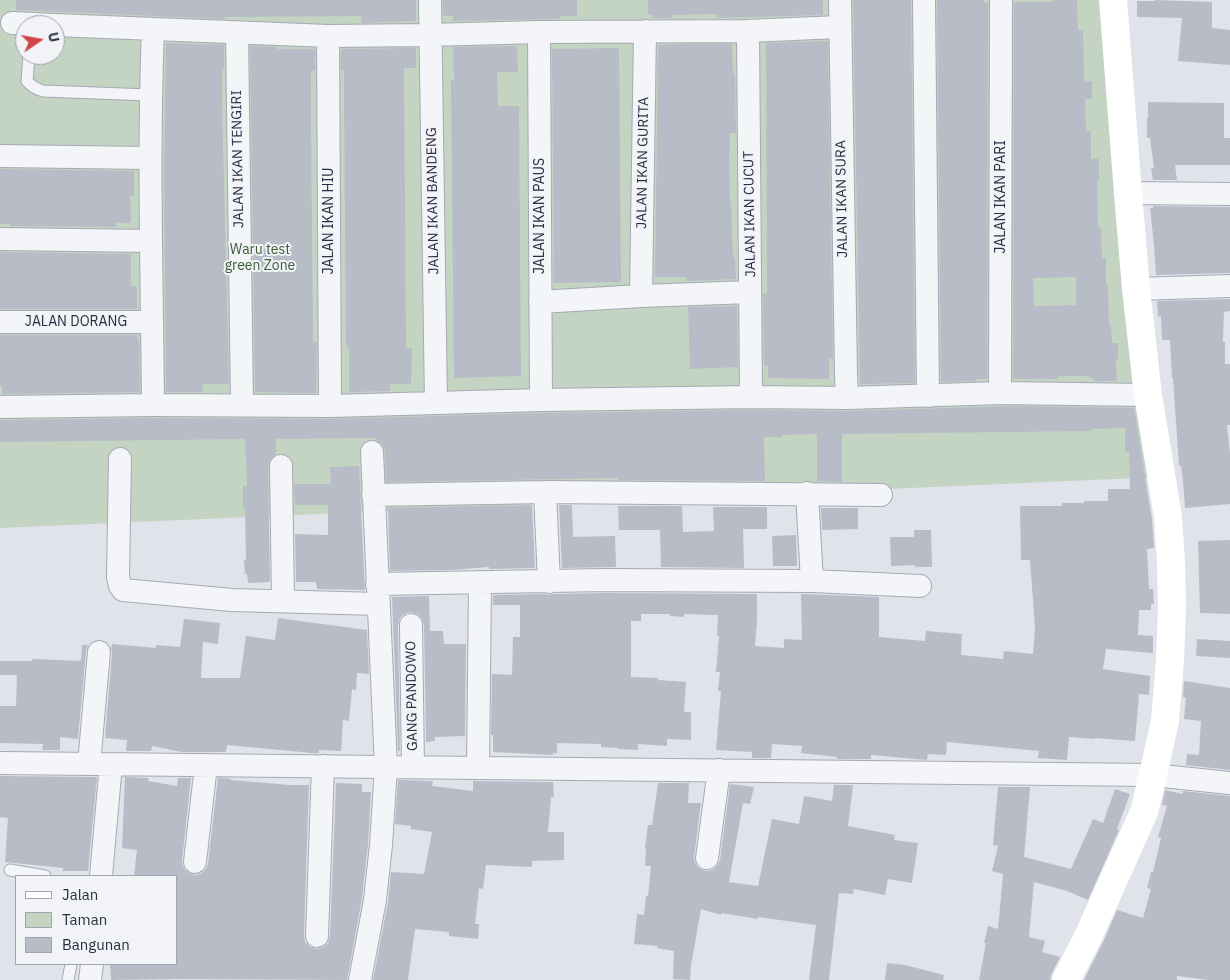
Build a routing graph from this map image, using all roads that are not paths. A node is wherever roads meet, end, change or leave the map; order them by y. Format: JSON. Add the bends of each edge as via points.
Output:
{"nodes":[{"id":1,"x":430,"y":0,"type":"edge"},
{"id":2,"x":840,"y":0,"type":"edge"},
{"id":3,"x":924,"y":0,"type":"edge"},
{"id":4,"x":1001,"y":0,"type":"edge"},
{"id":5,"x":1113,"y":0,"type":"edge"},
{"id":6,"x":65,"y":26,"type":"edge"},
{"id":7,"x":839,"y":27,"type":"junction"},
{"id":8,"x":153,"y":30,"type":"junction"},
{"id":9,"x":645,"y":31,"type":"junction"},
{"id":10,"x":748,"y":31,"type":"junction"},
{"id":11,"x":237,"y":32,"type":"junction"},
{"id":12,"x":539,"y":32,"type":"junction"},
{"id":13,"x":429,"y":35,"type":"junction"},
{"id":14,"x":328,"y":36,"type":"junction"},
{"id":15,"x":28,"y":65,"type":"edge"},
{"id":16,"x":150,"y":96,"type":"junction"},
{"id":17,"x":0,"y":156,"type":"edge"},
{"id":18,"x":150,"y":158,"type":"junction"},
{"id":19,"x":1128,"y":193,"type":"junction"},
{"id":20,"x":1230,"y":194,"type":"edge"},
{"id":21,"x":0,"y":239,"type":"edge"},
{"id":22,"x":151,"y":241,"type":"junction"},
{"id":23,"x":1230,"y":286,"type":"edge"},
{"id":24,"x":1136,"y":289,"type":"junction"},
{"id":25,"x":750,"y":292,"type":"junction"},
{"id":26,"x":641,"y":296,"type":"junction"},
{"id":27,"x":540,"y":302,"type":"junction"},
{"id":28,"x":0,"y":322,"type":"edge"},
{"id":29,"x":152,"y":322,"type":"junction"},
{"id":30,"x":1000,"y":393,"type":"junction"},
{"id":31,"x":1148,"y":395,"type":"junction"},
{"id":32,"x":928,"y":396,"type":"junction"},
{"id":33,"x":751,"y":397,"type":"junction"},
{"id":34,"x":847,"y":398,"type":"junction"},
{"id":35,"x":541,"y":400,"type":"junction"},
{"id":36,"x":436,"y":402,"type":"junction"},
{"id":37,"x":153,"y":405,"type":"junction"},
{"id":38,"x":242,"y":405,"type":"junction"},
{"id":39,"x":330,"y":406,"type":"junction"},
{"id":40,"x":0,"y":407,"type":"edge"},
{"id":41,"x":372,"y":452,"type":"dead end"},
{"id":42,"x":120,"y":459,"type":"dead end"},
{"id":43,"x":281,"y":466,"type":"dead end"},
{"id":44,"x":545,"y":492,"type":"junction"},
{"id":45,"x":807,"y":494,"type":"junction"},
{"id":46,"x":373,"y":495,"type":"junction"},
{"id":47,"x":881,"y":495,"type":"dead end"},
{"id":48,"x":812,"y":581,"type":"junction"},
{"id":49,"x":480,"y":582,"type":"junction"},
{"id":50,"x":549,"y":582,"type":"junction"},
{"id":51,"x":920,"y":586,"type":"dead end"},
{"id":52,"x":378,"y":594,"type":"junction"},
{"id":53,"x":283,"y":601,"type":"junction"},
{"id":54,"x":411,"y":626,"type":"dead end"},
{"id":55,"x":100,"y":652,"type":"dead end"},
{"id":56,"x":0,"y":763,"type":"edge"},
{"id":57,"x":88,"y":764,"type":"junction"},
{"id":58,"x":111,"y":764,"type":"junction"},
{"id":59,"x":206,"y":766,"type":"junction"},
{"id":60,"x":323,"y":766,"type":"junction"},
{"id":61,"x":386,"y":767,"type":"junction"},
{"id":62,"x":413,"y":767,"type":"junction"},
{"id":63,"x":478,"y":768,"type":"junction"},
{"id":64,"x":719,"y":770,"type":"junction"},
{"id":65,"x":1153,"y":775,"type":"junction"},
{"id":66,"x":1230,"y":783,"type":"edge"},
{"id":67,"x":707,"y":858,"type":"dead end"},
{"id":68,"x":194,"y":862,"type":"dead end"},
{"id":69,"x":10,"y":870,"type":"dead end"},
{"id":70,"x":39,"y":875,"type":"edge"},
{"id":71,"x":101,"y":875,"type":"edge"},
{"id":72,"x":317,"y":936,"type":"dead end"},
{"id":73,"x":71,"y":965,"type":"edge"},
{"id":74,"x":92,"y":965,"type":"edge"},
{"id":75,"x":68,"y":980,"type":"edge"},
{"id":76,"x":90,"y":980,"type":"edge"},
{"id":77,"x":360,"y":980,"type":"edge"},
{"id":78,"x":1066,"y":980,"type":"edge"}],
"edges":[{"from":1,"to":13,"type":"street","name":"JALAN IKAN BANDENG"},
{"from":2,"to":7,"type":"street","name":"JALAN IKAN SURA"},
{"from":3,"to":32,"type":"street"},
{"from":4,"to":30,"type":"street","name":"JALAN IKAN PARI"},
{"from":5,"to":19,"type":"street"},
{"from":6,"to":8,"type":"street"},
{"from":7,"to":10,"type":"street"},
{"from":7,"to":34,"type":"street","name":"JALAN IKAN SURA"},
{"from":8,"to":11,"type":"street"},
{"from":8,"to":16,"type":"street"},
{"from":9,"to":10,"type":"street"},
{"from":9,"to":12,"type":"street"},
{"from":9,"to":26,"type":"street","name":"JALAN IKAN GURITA"},
{"from":10,"to":25,"type":"street","name":"JALAN IKAN CUCUT"},
{"from":11,"to":14,"type":"street"},
{"from":11,"to":38,"type":"street","name":"JALAN IKAN TENGIRI"},
{"from":12,"to":13,"type":"street"},
{"from":12,"to":27,"type":"street","name":"JALAN IKAN PAUS"},
{"from":13,"to":14,"type":"street"},
{"from":13,"to":36,"type":"street","name":"JALAN IKAN BANDENG"},
{"from":14,"to":39,"type":"street","name":"JALAN IKAN HIU"},
{"from":15,"to":16,"type":"lane","via":[[27,81],[30,86],[43,91]]},
{"from":16,"to":18,"type":"street"},
{"from":17,"to":18,"type":"street"},
{"from":18,"to":22,"type":"street"},
{"from":19,"to":20,"type":"street"},
{"from":19,"to":24,"type":"street"},
{"from":21,"to":22,"type":"street"},
{"from":22,"to":29,"type":"street"},
{"from":23,"to":24,"type":"street"},
{"from":24,"to":31,"type":"street"},
{"from":25,"to":26,"type":"street"},
{"from":25,"to":33,"type":"street","name":"JALAN IKAN CUCUT"},
{"from":26,"to":27,"type":"street"},
{"from":27,"to":35,"type":"street","name":"JALAN IKAN PAUS"},
{"from":28,"to":29,"type":"street","name":"JALAN DORANG"},
{"from":29,"to":37,"type":"street"},
{"from":30,"to":31,"type":"street"},
{"from":30,"to":32,"type":"street"},
{"from":31,"to":65,"type":"street","via":[[1168,517],[1172,606],[1164,721]]},
{"from":32,"to":34,"type":"street"},
{"from":33,"to":34,"type":"street"},
{"from":33,"to":35,"type":"street"},
{"from":35,"to":36,"type":"street"},
{"from":36,"to":39,"type":"street"},
{"from":37,"to":38,"type":"street"},
{"from":37,"to":40,"type":"street"},
{"from":38,"to":39,"type":"street"},
{"from":41,"to":46,"type":"street"},
{"from":42,"to":53,"type":"street","via":[[118,577],[123,590],[232,600]]},
{"from":43,"to":53,"type":"street"},
{"from":44,"to":45,"type":"street"},
{"from":44,"to":46,"type":"street"},
{"from":44,"to":50,"type":"street"},
{"from":45,"to":47,"type":"street"},
{"from":45,"to":48,"type":"street"},
{"from":46,"to":52,"type":"street"},
{"from":48,"to":50,"type":"street"},
{"from":48,"to":51,"type":"street"},
{"from":49,"to":50,"type":"street"},
{"from":49,"to":52,"type":"street"},
{"from":49,"to":63,"type":"street"},
{"from":52,"to":53,"type":"street"},
{"from":52,"to":61,"type":"street"},
{"from":54,"to":62,"type":"street","name":"GANG PANDOWO"},
{"from":55,"to":57,"type":"street"},
{"from":56,"to":57,"type":"street"},
{"from":57,"to":58,"type":"street"},
{"from":58,"to":59,"type":"street"},
{"from":58,"to":71,"type":"street"},
{"from":59,"to":60,"type":"street"},
{"from":59,"to":68,"type":"street"},
{"from":60,"to":61,"type":"street"},
{"from":60,"to":72,"type":"street"},
{"from":61,"to":62,"type":"street"},
{"from":61,"to":77,"type":"street","via":[[381,844]]},
{"from":62,"to":63,"type":"street"},
{"from":63,"to":64,"type":"street"},
{"from":64,"to":65,"type":"street"},
{"from":64,"to":67,"type":"street"},
{"from":65,"to":66,"type":"street"},
{"from":65,"to":78,"type":"street","via":[[1144,812]]},
{"from":69,"to":70,"type":"lane"},
{"from":73,"to":75,"type":"lane"},
{"from":74,"to":76,"type":"street"}]}
